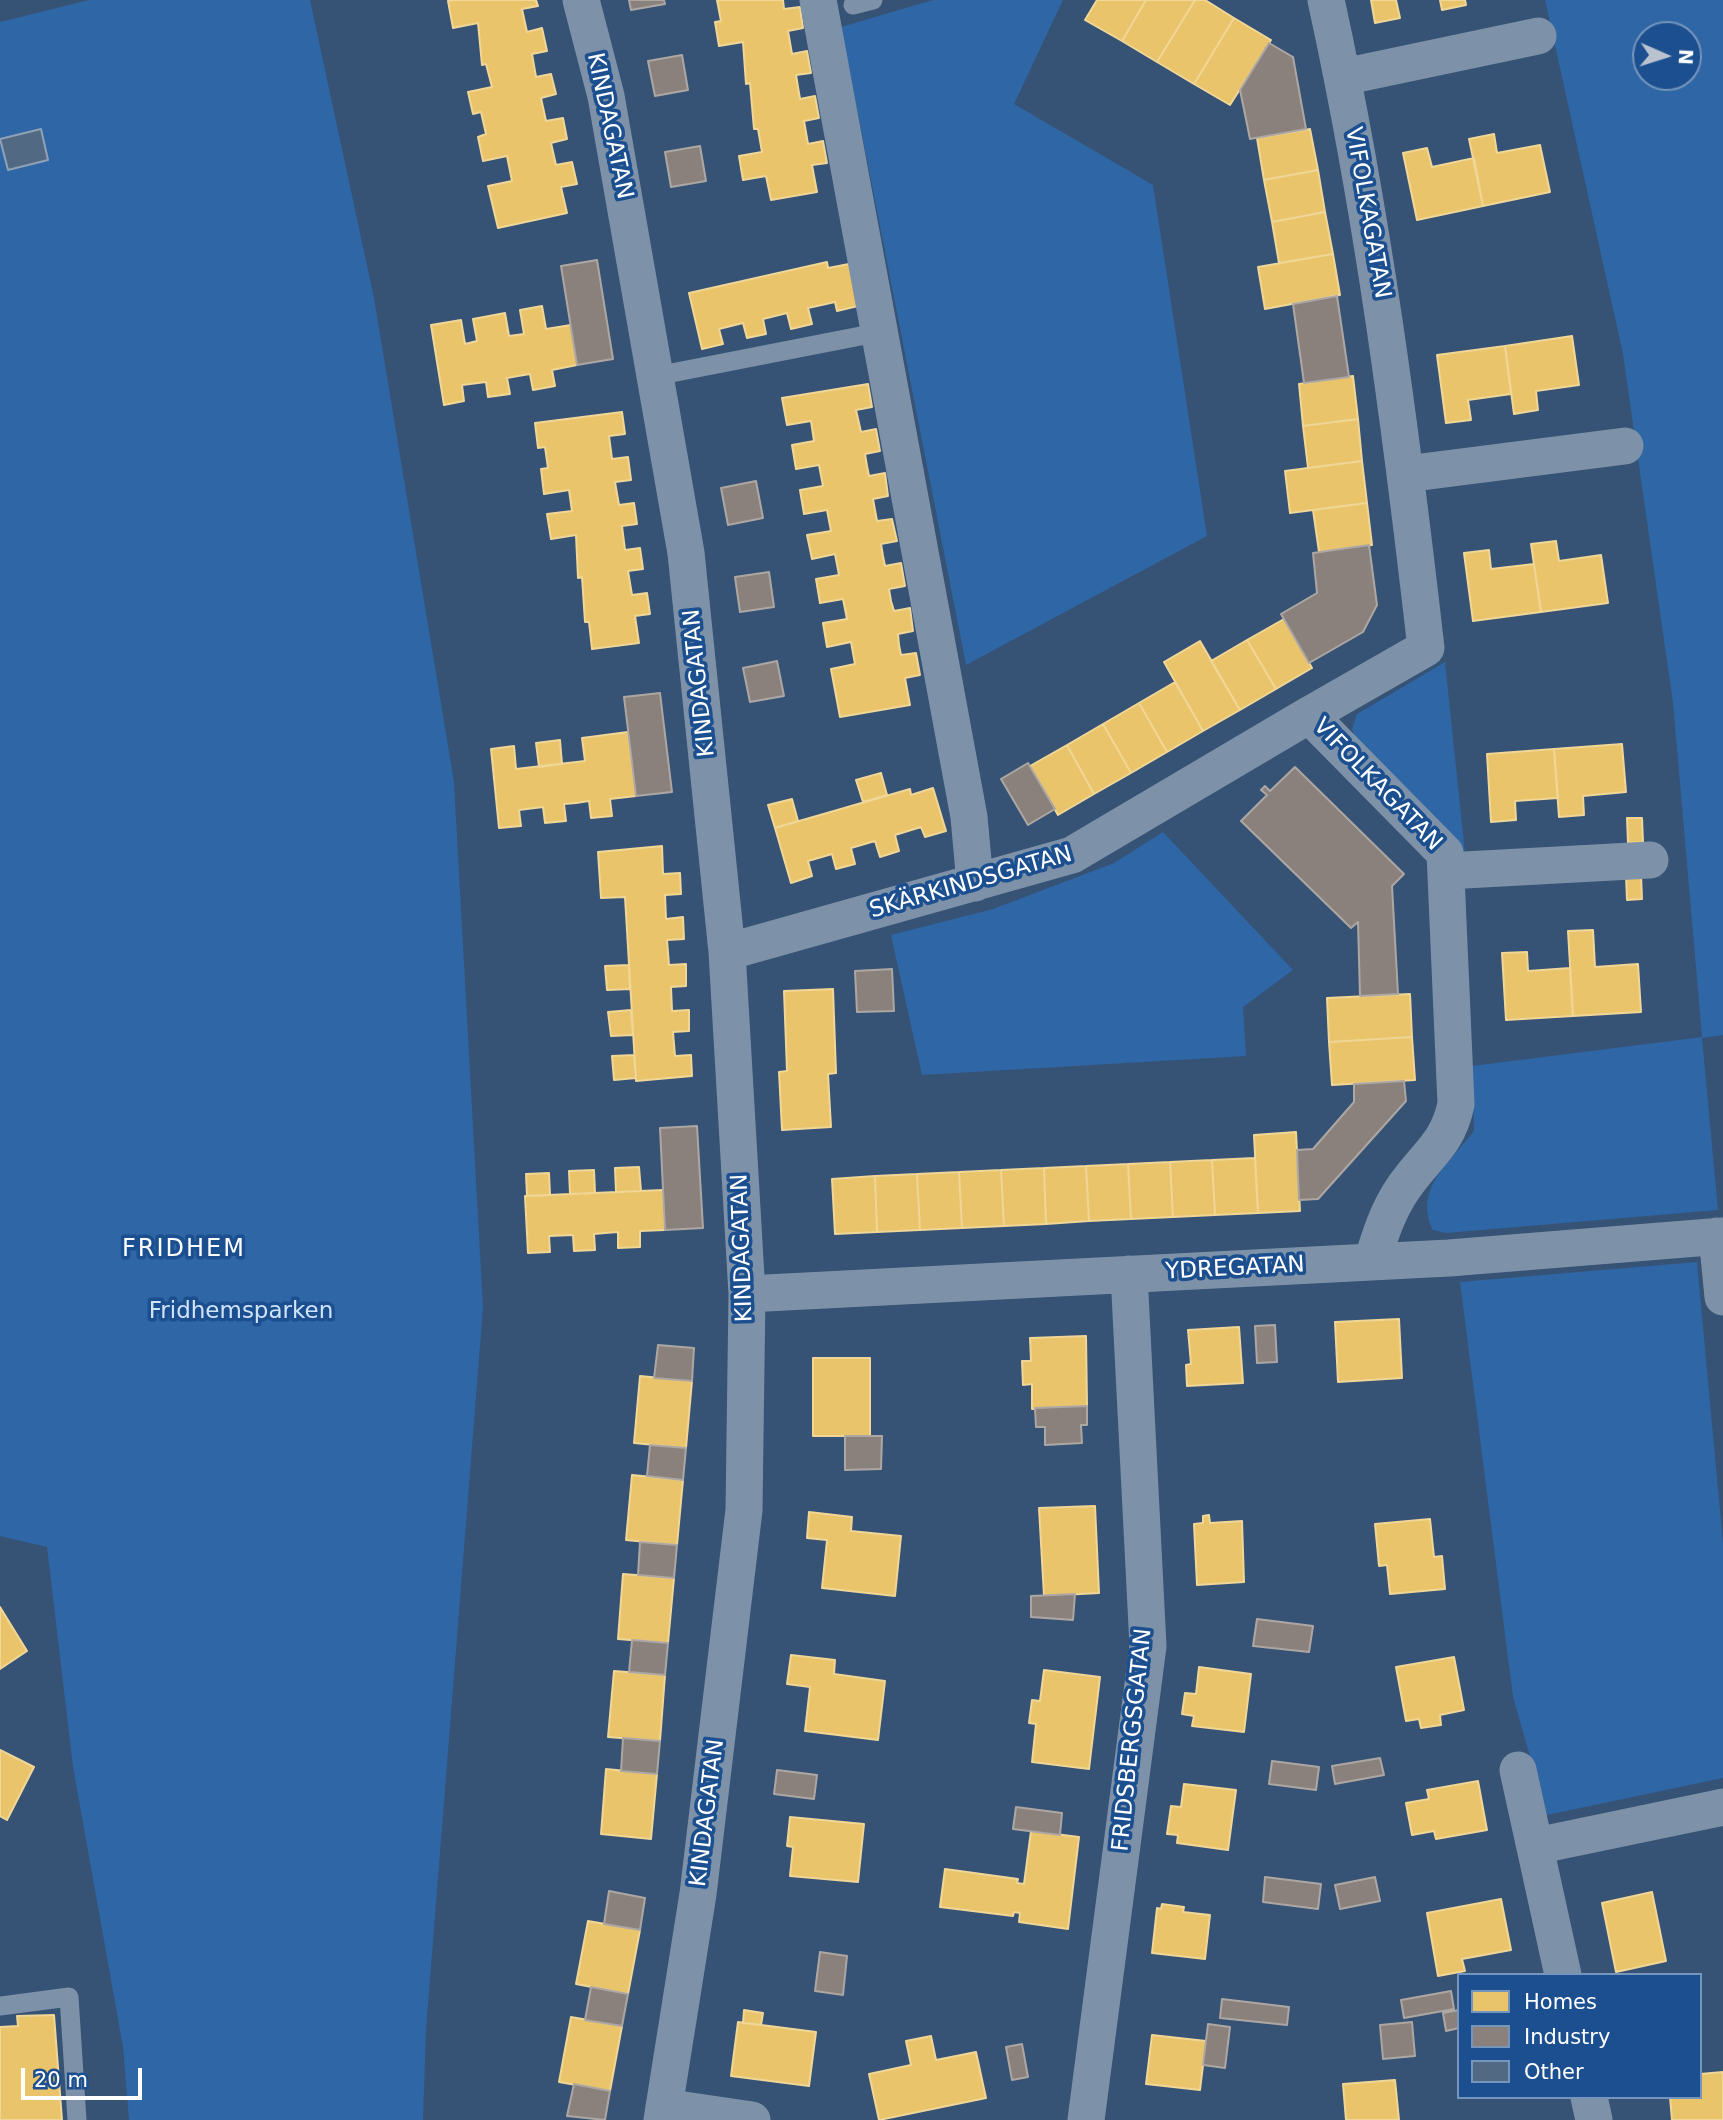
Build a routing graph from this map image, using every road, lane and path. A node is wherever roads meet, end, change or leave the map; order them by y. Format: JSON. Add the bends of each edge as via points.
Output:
{"nodes":[{"id":1,"x":581,"y":0,"type":"edge"},
{"id":2,"x":873,"y":0,"type":"edge"},
{"id":3,"x":1326,"y":0,"type":"edge"},
{"id":4,"x":836,"y":3,"type":"edge"},
{"id":5,"x":1538,"y":36,"type":"dead end"},
{"id":6,"x":1343,"y":77,"type":"junction"},
{"id":7,"x":881,"y":332,"type":"junction"},
{"id":8,"x":656,"y":376,"type":"junction"},
{"id":9,"x":1625,"y":446,"type":"dead end"},
{"id":10,"x":1406,"y":474,"type":"junction"},
{"id":11,"x":1309,"y":715,"type":"junction"},
{"id":12,"x":1650,"y":860,"type":"dead end"},
{"id":13,"x":1446,"y":872,"type":"junction"},
{"id":14,"x":975,"y":883,"type":"junction"},
{"id":15,"x":727,"y":951,"type":"junction"},
{"id":16,"x":1720,"y":1236,"type":"edge"},
{"id":17,"x":1372,"y":1262,"type":"junction"},
{"id":18,"x":1129,"y":1274,"type":"junction"},
{"id":19,"x":747,"y":1294,"type":"junction"},
{"id":20,"x":1723,"y":1297,"type":"edge"},
{"id":21,"x":1518,"y":1770,"type":"dead end"},
{"id":22,"x":1723,"y":1807,"type":"edge"},
{"id":23,"x":1536,"y":1846,"type":"junction"},
{"id":24,"x":1563,"y":1973,"type":"edge"},
{"id":25,"x":0,"y":2006,"type":"edge"},
{"id":26,"x":1589,"y":2099,"type":"edge"},
{"id":27,"x":663,"y":2113,"type":"edge"},
{"id":28,"x":77,"y":2120,"type":"edge"},
{"id":29,"x":752,"y":2120,"type":"edge"},
{"id":30,"x":1086,"y":2120,"type":"edge"},
{"id":31,"x":1594,"y":2120,"type":"edge"}],
"edges":[{"from":1,"to":8,"type":"street","name":"KINDAGATAN","via":[[606,96]]},
{"from":2,"to":4,"type":"lane"},
{"from":3,"to":6,"type":"street","name":"VIFOLKAGATAN"},
{"from":4,"to":7,"type":"street"},
{"from":5,"to":6,"type":"street"},
{"from":6,"to":10,"type":"street","name":"VIFOLKAGATAN"},
{"from":7,"to":8,"type":"lane"},
{"from":7,"to":14,"type":"street","via":[[970,817]]},
{"from":8,"to":15,"type":"street","name":"KINDAGATAN","via":[[686,553]]},
{"from":9,"to":10,"type":"street"},
{"from":10,"to":11,"type":"street","name":"VIFOLKAGATAN","via":[[1426,648]]},
{"from":11,"to":13,"type":"street","name":"VIFOLKAGATAN","via":[[1445,853]]},
{"from":11,"to":14,"type":"street","name":"SKÄRKINDSGATAN","via":[[1093,845]]},
{"from":12,"to":13,"type":"street","name":"VIFOLKAGATAN"},
{"from":13,"to":17,"type":"street","name":"VIFOLKAGATAN","via":[[1456,1104],[1445,1139],[1395,1201]]},
{"from":14,"to":15,"type":"street","name":"SKÄRKINDSGATAN"},
{"from":15,"to":19,"type":"street","name":"KINDAGATAN"},
{"from":16,"to":17,"type":"street","name":"YDREGATAN"},
{"from":16,"to":20,"type":"street"},
{"from":17,"to":18,"type":"street","name":"YDREGATAN"},
{"from":18,"to":19,"type":"street","name":"YDREGATAN"},
{"from":18,"to":30,"type":"street","name":"FRIDSBERGSGATAN","via":[[1148,1646]]},
{"from":19,"to":27,"type":"street","name":"KINDAGATAN","via":[[744,1510],[698,1894]]},
{"from":21,"to":23,"type":"street"},
{"from":22,"to":23,"type":"street"},
{"from":23,"to":24,"type":"street"},
{"from":25,"to":28,"type":"lane","via":[[69,1997]]},
{"from":26,"to":31,"type":"street"},
{"from":27,"to":29,"type":"street"}]}
